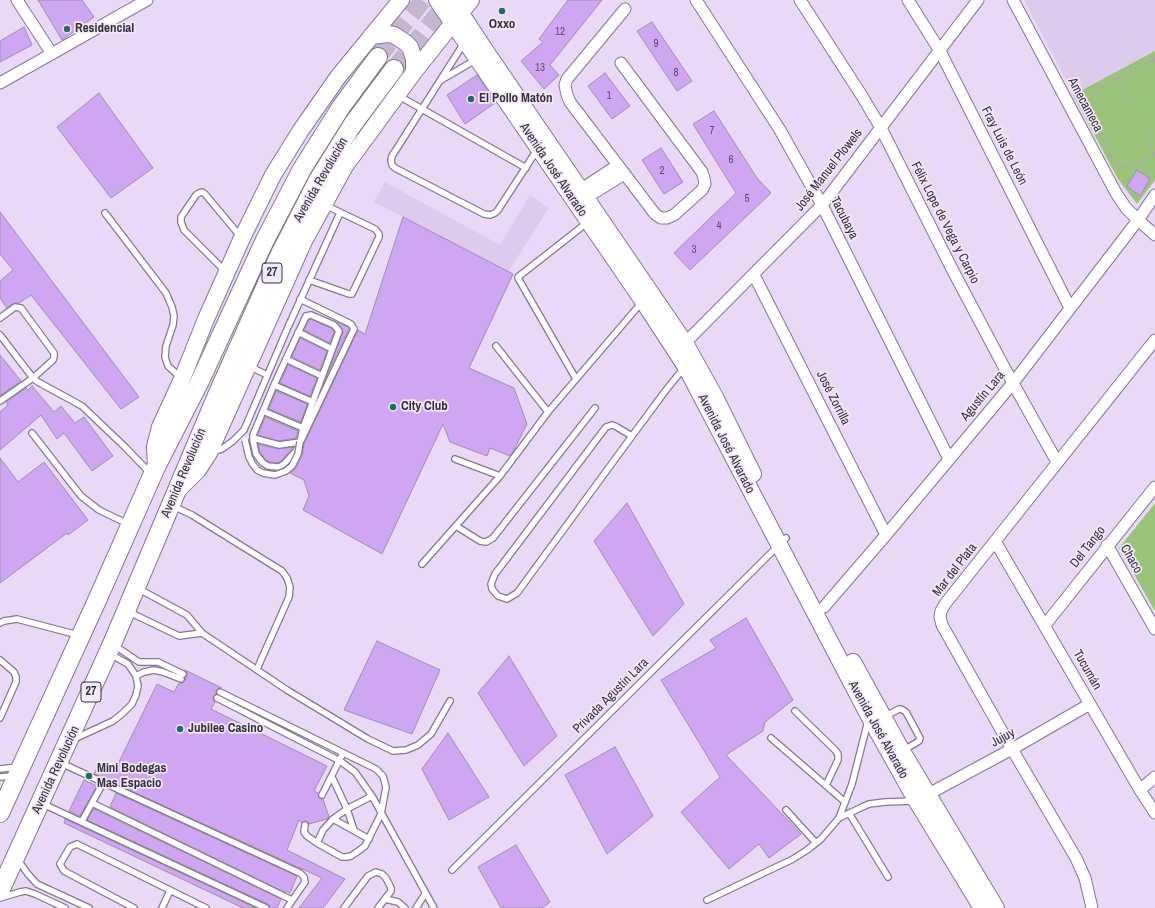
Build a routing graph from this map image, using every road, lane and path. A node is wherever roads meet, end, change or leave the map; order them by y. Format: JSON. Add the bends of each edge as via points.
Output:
{"nodes":[{"id":1,"x":17,"y":0,"type":"edge"},
{"id":2,"x":148,"y":0,"type":"edge"},
{"id":3,"x":401,"y":0,"type":"edge"},
{"id":4,"x":437,"y":0,"type":"edge"},
{"id":5,"x":470,"y":0,"type":"edge"},
{"id":6,"x":696,"y":0,"type":"edge"},
{"id":7,"x":800,"y":0,"type":"edge"},
{"id":8,"x":908,"y":0,"type":"edge"},
{"id":9,"x":978,"y":0,"type":"edge"},
{"id":10,"x":1013,"y":0,"type":"edge"},
{"id":11,"x":625,"y":9,"type":"dead end"},
{"id":12,"x":455,"y":11,"type":"edge"},
{"id":13,"x":371,"y":36,"type":"junction"},
{"id":14,"x":468,"y":36,"type":"junction"},
{"id":15,"x":940,"y":51,"type":"junction"},
{"id":16,"x":52,"y":54,"type":"junction"},
{"id":17,"x":482,"y":56,"type":"junction"},
{"id":18,"x":378,"y":57,"type":"tunnel mouth"},
{"id":19,"x":1154,"y":61,"type":"edge"},
{"id":20,"x":621,"y":62,"type":"dead end"},
{"id":21,"x":394,"y":69,"type":"tunnel mouth"},
{"id":22,"x":414,"y":72,"type":"junction"},
{"id":23,"x":1116,"y":78,"type":"junction"},
{"id":24,"x":439,"y":81,"type":"junction"},
{"id":25,"x":0,"y":84,"type":"edge"},
{"id":26,"x":397,"y":94,"type":"junction"},
{"id":27,"x":1129,"y":104,"type":"dead end"},
{"id":28,"x":421,"y":109,"type":"junction"},
{"id":29,"x":881,"y":128,"type":"junction"},
{"id":30,"x":1145,"y":135,"type":"dead end"},
{"id":31,"x":541,"y":144,"type":"junction"},
{"id":32,"x":1155,"y":153,"type":"edge"},
{"id":33,"x":526,"y":168,"type":"junction"},
{"id":34,"x":621,"y":169,"type":"junction"},
{"id":35,"x":583,"y":194,"type":"junction"},
{"id":36,"x":1155,"y":195,"type":"edge"},
{"id":37,"x":324,"y":204,"type":"junction"},
{"id":38,"x":822,"y":205,"type":"junction"},
{"id":39,"x":105,"y":213,"type":"dead end"},
{"id":40,"x":340,"y":213,"type":"junction"},
{"id":41,"x":593,"y":219,"type":"junction"},
{"id":42,"x":1138,"y":220,"type":"junction"},
{"id":43,"x":1155,"y":235,"type":"edge"},
{"id":44,"x":242,"y":238,"type":"junction"},
{"id":45,"x":226,"y":273,"type":"junction"},
{"id":46,"x":754,"y":275,"type":"junction"},
{"id":47,"x":309,"y":280,"type":"junction"},
{"id":48,"x":647,"y":296,"type":"junction"},
{"id":49,"x":300,"y":299,"type":"junction"},
{"id":50,"x":1070,"y":308,"type":"junction"},
{"id":51,"x":0,"y":318,"type":"edge"},
{"id":52,"x":298,"y":332,"type":"junction"},
{"id":53,"x":0,"y":335,"type":"edge"},
{"id":54,"x":1155,"y":340,"type":"edge"},
{"id":55,"x":685,"y":343,"type":"junction"},
{"id":56,"x":496,"y":346,"type":"dead end"},
{"id":57,"x":332,"y":349,"type":"junction"},
{"id":58,"x":286,"y":359,"type":"junction"},
{"id":59,"x":690,"y":362,"type":"junction"},
{"id":60,"x":249,"y":366,"type":"junction"},
{"id":61,"x":267,"y":374,"type":"junction"},
{"id":62,"x":322,"y":376,"type":"junction"},
{"id":63,"x":33,"y":378,"type":"junction"},
{"id":64,"x":182,"y":379,"type":"junction"},
{"id":65,"x":576,"y":379,"type":"junction"},
{"id":66,"x":1013,"y":383,"type":"junction"},
{"id":67,"x":274,"y":385,"type":"junction"},
{"id":68,"x":0,"y":401,"type":"edge"},
{"id":69,"x":313,"y":402,"type":"junction"},
{"id":70,"x":595,"y":408,"type":"dead end"},
{"id":71,"x":263,"y":411,"type":"junction"},
{"id":72,"x":548,"y":412,"type":"junction"},
{"id":73,"x":303,"y":428,"type":"junction"},
{"id":74,"x":244,"y":430,"type":"junction"},
{"id":75,"x":32,"y":432,"type":"dead end"},
{"id":76,"x":632,"y":436,"type":"junction"},
{"id":77,"x":253,"y":438,"type":"junction"},
{"id":78,"x":300,"y":442,"type":"junction"},
{"id":79,"x":209,"y":453,"type":"junction"},
{"id":80,"x":455,"y":458,"type":"dead end"},
{"id":81,"x":949,"y":459,"type":"junction"},
{"id":82,"x":1057,"y":462,"type":"junction"},
{"id":83,"x":154,"y":472,"type":"junction"},
{"id":84,"x":500,"y":476,"type":"junction"},
{"id":85,"x":1155,"y":487,"type":"edge"},
{"id":86,"x":174,"y":498,"type":"junction"},
{"id":87,"x":130,"y":525,"type":"junction"},
{"id":88,"x":456,"y":526,"type":"junction"},
{"id":89,"x":886,"y":535,"type":"junction"},
{"id":90,"x":782,"y":541,"type":"junction"},
{"id":91,"x":995,"y":541,"type":"junction"},
{"id":92,"x":1107,"y":545,"type":"junction"},
{"id":93,"x":422,"y":564,"type":"dead end"},
{"id":94,"x":137,"y":588,"type":"junction"},
{"id":95,"x":819,"y":610,"type":"junction"},
{"id":96,"x":127,"y":611,"type":"junction"},
{"id":97,"x":0,"y":624,"type":"edge"},
{"id":98,"x":1045,"y":625,"type":"junction"},
{"id":99,"x":1155,"y":629,"type":"edge"},
{"id":100,"x":202,"y":633,"type":"junction"},
{"id":101,"x":80,"y":635,"type":"junction"},
{"id":102,"x":110,"y":649,"type":"junction"},
{"id":103,"x":0,"y":660,"type":"edge"},
{"id":104,"x":257,"y":670,"type":"junction"},
{"id":105,"x":136,"y":676,"type":"junction"},
{"id":106,"x":450,"y":701,"type":"dead end"},
{"id":107,"x":1090,"y":704,"type":"junction"},
{"id":108,"x":2,"y":709,"type":"edge"},
{"id":109,"x":795,"y":711,"type":"dead end"},
{"id":110,"x":876,"y":717,"type":"junction"},
{"id":111,"x":0,"y":718,"type":"edge"},
{"id":112,"x":771,"y":738,"type":"dead end"},
{"id":113,"x":70,"y":740,"type":"junction"},
{"id":114,"x":1012,"y":749,"type":"junction"},
{"id":115,"x":902,"y":751,"type":"junction"},
{"id":116,"x":344,"y":753,"type":"junction"},
{"id":117,"x":340,"y":761,"type":"junction"},
{"id":118,"x":59,"y":762,"type":"junction"},
{"id":119,"x":0,"y":769,"type":"edge"},
{"id":120,"x":13,"y":773,"type":"edge"},
{"id":121,"x":332,"y":777,"type":"junction"},
{"id":122,"x":1155,"y":777,"type":"edge"},
{"id":123,"x":103,"y":783,"type":"junction"},
{"id":124,"x":826,"y":785,"type":"junction"},
{"id":125,"x":1140,"y":790,"type":"junction"},
{"id":126,"x":322,"y":795,"type":"dead end"},
{"id":127,"x":372,"y":796,"type":"junction"},
{"id":128,"x":922,"y":797,"type":"junction"},
{"id":129,"x":846,"y":802,"type":"junction"},
{"id":130,"x":41,"y":803,"type":"junction"},
{"id":131,"x":92,"y":803,"type":"junction"},
{"id":132,"x":347,"y":809,"type":"junction"},
{"id":133,"x":786,"y":810,"type":"dead end"},
{"id":134,"x":0,"y":813,"type":"edge"},
{"id":135,"x":849,"y":813,"type":"junction"},
{"id":136,"x":1155,"y":813,"type":"edge"},
{"id":137,"x":381,"y":814,"type":"junction"},
{"id":138,"x":839,"y":818,"type":"junction"},
{"id":139,"x":333,"y":819,"type":"junction"},
{"id":140,"x":82,"y":821,"type":"junction"},
{"id":141,"x":305,"y":826,"type":"dead end"},
{"id":142,"x":354,"y":830,"type":"junction"},
{"id":143,"x":369,"y":839,"type":"junction"},
{"id":144,"x":317,"y":843,"type":"junction"},
{"id":145,"x":816,"y":843,"type":"junction"},
{"id":146,"x":16,"y":856,"type":"junction"},
{"id":147,"x":452,"y":870,"type":"dead end"},
{"id":148,"x":888,"y":878,"type":"dead end"},
{"id":149,"x":0,"y":891,"type":"edge"},
{"id":150,"x":170,"y":891,"type":"junction"},
{"id":151,"x":425,"y":894,"type":"junction"},
{"id":152,"x":0,"y":898,"type":"edge"},
{"id":153,"x":385,"y":899,"type":"junction"},
{"id":154,"x":292,"y":900,"type":"junction"},
{"id":155,"x":707,"y":900,"type":"dead end"},
{"id":156,"x":65,"y":908,"type":"edge"},
{"id":157,"x":89,"y":908,"type":"edge"},
{"id":158,"x":134,"y":908,"type":"edge"},
{"id":159,"x":162,"y":908,"type":"edge"},
{"id":160,"x":206,"y":908,"type":"edge"},
{"id":161,"x":266,"y":908,"type":"edge"},
{"id":162,"x":287,"y":908,"type":"edge"},
{"id":163,"x":344,"y":908,"type":"edge"},
{"id":164,"x":378,"y":908,"type":"edge"},
{"id":165,"x":405,"y":908,"type":"edge"},
{"id":166,"x":416,"y":908,"type":"edge"},
{"id":167,"x":434,"y":908,"type":"edge"},
{"id":168,"x":982,"y":908,"type":"edge"},
{"id":169,"x":996,"y":908,"type":"edge"},
{"id":170,"x":1092,"y":908,"type":"edge"}],
"edges":[{"from":1,"to":16,"type":"street"},
{"from":2,"to":16,"type":"street"},
{"from":3,"to":13,"type":"street"},
{"from":4,"to":12,"type":"street","name":"Avenida José Alvarado"},
{"from":5,"to":12,"type":"street"},
{"from":6,"to":38,"type":"street","name":"Tacubaya","via":[[776,124]]},
{"from":7,"to":29,"type":"street","name":"Félix Lope de Vega y Carpio"},
{"from":8,"to":15,"type":"street","name":"Fray Luis de León"},
{"from":9,"to":15,"type":"street","name":"José Manuel Plowels"},
{"from":10,"to":42,"type":"street","name":"Amecameca","via":[[1105,173],[1126,208]]},
{"from":11,"to":34,"type":"street","via":[[567,78],[565,85],[570,102]]},
{"from":12,"to":14,"type":"street","name":"Avenida José Alvarado"},
{"from":12,"to":22,"type":"street"},
{"from":13,"to":22,"type":"street","via":[[394,35],[406,43],[414,59]]},
{"from":13,"to":44,"type":"street","via":[[301,130],[273,175]]},
{"from":14,"to":17,"type":"street","name":"Avenida José Alvarado"},
{"from":14,"to":24,"type":"lane"},
{"from":15,"to":29,"type":"street","name":"José Manuel Plowels"},
{"from":15,"to":50,"type":"street","name":"Fray Luis de León"},
{"from":16,"to":25,"type":"street"},
{"from":17,"to":24,"type":"lane"},
{"from":17,"to":31,"type":"street","name":"Avenida José Alvarado"},
{"from":18,"to":83,"type":"main road","name":"Avenida Revolución","number":"27","via":[[341,107],[302,169],[265,240],[199,383]]},
{"from":19,"to":23,"type":"path"},
{"from":20,"to":34,"type":"street","via":[[702,172],[705,184],[702,190],[674,215],[661,218],[655,214]]},
{"from":21,"to":86,"type":"main road","name":"Avenida Revolución","number":"27","via":[[353,124],[314,187],[218,393]]},
{"from":22,"to":26,"type":"street"},
{"from":23,"to":27,"type":"path"},
{"from":23,"to":32,"type":"path","via":[[1100,86],[1088,108],[1091,115],[1117,165],[1126,168]]},
{"from":24,"to":28,"type":"lane"},
{"from":26,"to":28,"type":"lane"},
{"from":26,"to":37,"type":"street","via":[[345,166]]},
{"from":28,"to":33,"type":"lane"},
{"from":28,"to":33,"type":"lane","via":[[392,156],[392,165],[395,168],[490,215],[498,210]]},
{"from":29,"to":38,"type":"street","name":"José Manuel Plowels"},
{"from":29,"to":66,"type":"street","name":"Félix Lope de Vega y Carpio"},
{"from":30,"to":32,"type":"path"},
{"from":31,"to":33,"type":"lane"},
{"from":31,"to":35,"type":"street","name":"Avenida José Alvarado"},
{"from":31,"to":41,"type":"street","name":"Avenida José Alvarado"},
{"from":34,"to":35,"type":"street"},
{"from":35,"to":41,"type":"street","name":"Avenida José Alvarado"},
{"from":36,"to":42,"type":"street","name":"Agustín Lara"},
{"from":37,"to":40,"type":"lane"},
{"from":37,"to":60,"type":"street","via":[[304,241]]},
{"from":38,"to":46,"type":"street","name":"José Manuel Plowels"},
{"from":38,"to":81,"type":"street","name":"Tacubaya"},
{"from":39,"to":64,"type":"lane","via":[[166,293],[174,316],[165,358],[168,366]]},
{"from":40,"to":47,"type":"lane"},
{"from":40,"to":47,"type":"lane","via":[[375,229],[379,237],[353,293],[349,294]]},
{"from":41,"to":48,"type":"street","name":"Avenida José Alvarado"},
{"from":41,"to":65,"type":"lane","via":[[518,277],[519,283]]},
{"from":42,"to":43,"type":"street","name":"Amecameca"},
{"from":42,"to":50,"type":"street","name":"Agustín Lara"},
{"from":44,"to":45,"type":"street"},
{"from":44,"to":45,"type":"lane","via":[[202,192],[196,195],[182,217],[184,230]]},
{"from":45,"to":64,"type":"street"},
{"from":46,"to":55,"type":"street","name":"José Manuel Plowels"},
{"from":46,"to":89,"type":"street","name":"José Zorrilla"},
{"from":47,"to":49,"type":"lane"},
{"from":48,"to":55,"type":"street","name":"Avenida José Alvarado"},
{"from":48,"to":59,"type":"street","name":"Avenida José Alvarado"},
{"from":48,"to":65,"type":"lane"},
{"from":49,"to":61,"type":"lane"},
{"from":49,"to":77,"type":"lane","via":[[352,324],[354,329],[296,451],[284,464],[268,466],[263,463],[256,454]]},
{"from":50,"to":66,"type":"street","name":"Agustín Lara"},
{"from":51,"to":63,"type":"lane","via":[[15,307],[21,308],[54,353],[53,360]]},
{"from":52,"to":57,"type":"lane"},
{"from":52,"to":57,"type":"lane","via":[[308,314],[334,325],[338,331]]},
{"from":52,"to":58,"type":"lane"},
{"from":53,"to":63,"type":"lane"},
{"from":54,"to":82,"type":"street","name":"Mar del Plata"},
{"from":55,"to":59,"type":"street","name":"Avenida José Alvarado"},
{"from":56,"to":72,"type":"lane"},
{"from":57,"to":62,"type":"lane"},
{"from":58,"to":62,"type":"lane"},
{"from":58,"to":67,"type":"lane"},
{"from":59,"to":76,"type":"lane"},
{"from":59,"to":90,"type":"street","name":"Avenida José Alvarado"},
{"from":60,"to":61,"type":"lane"},
{"from":60,"to":79,"type":"street"},
{"from":61,"to":74,"type":"lane"},
{"from":62,"to":69,"type":"lane"},
{"from":63,"to":68,"type":"lane"},
{"from":63,"to":83,"type":"lane","via":[[82,406]]},
{"from":64,"to":83,"type":"street","via":[[160,427],[155,447]]},
{"from":65,"to":72,"type":"lane"},
{"from":66,"to":81,"type":"street","name":"Agustín Lara"},
{"from":66,"to":82,"type":"street","name":"Félix Lope de Vega y Carpio"},
{"from":67,"to":69,"type":"lane"},
{"from":67,"to":71,"type":"lane"},
{"from":69,"to":73,"type":"lane"},
{"from":70,"to":88,"type":"lane","via":[[492,538],[486,542],[480,541]]},
{"from":71,"to":73,"type":"lane"},
{"from":71,"to":77,"type":"lane"},
{"from":72,"to":84,"type":"lane"},
{"from":73,"to":78,"type":"lane"},
{"from":74,"to":78,"type":"lane","bridge":true,"via":[[249,457],[257,470],[263,473],[274,475],[292,466]]},
{"from":74,"to":79,"type":"lane","via":[[222,449]]},
{"from":75,"to":87,"type":"lane","via":[[81,496],[99,510]]},
{"from":76,"to":76,"type":"lane","via":[[517,594],[507,599],[498,596],[491,584],[495,574],[606,427],[615,426]]},
{"from":77,"to":78,"type":"lane","via":[[279,445]]},
{"from":79,"to":86,"type":"street"},
{"from":80,"to":84,"type":"lane"},
{"from":81,"to":89,"type":"street","name":"Agustín Lara"},
{"from":82,"to":91,"type":"street","name":"Mar del Plata"},
{"from":83,"to":87,"type":"main road","name":"Avenida Revolución","number":"27"},
{"from":84,"to":88,"type":"lane"},
{"from":85,"to":92,"type":"street","name":"Del Tango"},
{"from":86,"to":94,"type":"main road","name":"Avenida Revolución","number":"27"},
{"from":86,"to":104,"type":"lane","via":[[192,515],[282,571],[287,578],[290,586],[289,596]]},
{"from":87,"to":101,"type":"main road","name":"Avenida Revolución","number":"27"},
{"from":88,"to":93,"type":"lane"},
{"from":89,"to":95,"type":"street","name":"Agustín Lara"},
{"from":90,"to":95,"type":"street","name":"Avenida José Alvarado"},
{"from":90,"to":147,"type":"lane","name":"Privada Agustín Lara"},
{"from":91,"to":98,"type":"street","name":"Tucumán"},
{"from":91,"to":114,"type":"street","name":"Mar del Plata","via":[[945,604],[940,617],[942,625]]},
{"from":92,"to":98,"type":"street","name":"Del Tango"},
{"from":92,"to":99,"type":"street","name":"Chaco"},
{"from":94,"to":96,"type":"main road","name":"Avenida Revolución","number":"27"},
{"from":94,"to":100,"type":"lane","via":[[187,615]]},
{"from":95,"to":110,"type":"street","name":"Avenida José Alvarado"},
{"from":95,"to":110,"type":"street","name":"Avenida José Alvarado","via":[[874,701]]},
{"from":96,"to":100,"type":"lane","via":[[179,636]]},
{"from":96,"to":102,"type":"main road","name":"Avenida Revolución","number":"27"},
{"from":97,"to":101,"type":"lane","via":[[4,621],[17,620]]},
{"from":98,"to":107,"type":"street","name":"Tucumán"},
{"from":100,"to":104,"type":"lane"},
{"from":101,"to":120,"type":"main road","name":"Avenida Revolución","number":"27"},
{"from":102,"to":105,"type":"lane","via":[[128,664]]},
{"from":102,"to":105,"type":"lane","via":[[139,662],[158,662],[182,677],[154,670]]},
{"from":102,"to":113,"type":"main road","name":"Avenida Revolución","number":"27"},
{"from":103,"to":108,"type":"lane","via":[[16,677],[16,682]]},
{"from":104,"to":106,"type":"lane","via":[[368,739],[393,751],[406,750],[418,745],[431,734]]},
{"from":105,"to":113,"type":"lane","via":[[136,695],[132,704],[123,713],[104,726]]},
{"from":107,"to":114,"type":"street","name":"Jujuy"},
{"from":107,"to":125,"type":"street","name":"Tucumán"},
{"from":108,"to":111,"type":"lane"},
{"from":109,"to":124,"type":"lane","via":[[838,754],[838,760]]},
{"from":110,"to":115,"type":"street","name":"Avenida José Alvarado"},
{"from":110,"to":115,"type":"lane","via":[[903,710],[920,740]]},
{"from":110,"to":128,"type":"street","name":"Avenida José Alvarado"},
{"from":110,"to":129,"type":"lane"},
{"from":112,"to":124,"type":"lane"},
{"from":113,"to":118,"type":"main road","name":"Avenida Revolución","number":"27"},
{"from":114,"to":128,"type":"street","name":"Jujuy"},
{"from":114,"to":170,"type":"street","name":"Mar del Plata","via":[[1076,858],[1085,878]]},
{"from":115,"to":128,"type":"street","name":"Avenida José Alvarado"},
{"from":116,"to":117,"type":"lane"},
{"from":116,"to":117,"type":"lane","via":[[219,695]]},
{"from":116,"to":137,"type":"lane","via":[[376,769],[383,776],[386,787]]},
{"from":117,"to":121,"type":"lane"},
{"from":117,"to":127,"type":"lane","via":[[355,772]]},
{"from":118,"to":123,"type":"lane"},
{"from":118,"to":130,"type":"main road","name":"Avenida Revolución","number":"27"},
{"from":119,"to":120,"type":"lane"},
{"from":120,"to":134,"type":"main road","name":"Avenida Revolución","number":"27"},
{"from":121,"to":126,"type":"lane"},
{"from":121,"to":132,"type":"lane"},
{"from":122,"to":125,"type":"street"},
{"from":123,"to":131,"type":"lane"},
{"from":123,"to":154,"type":"lane","via":[[300,873],[305,882]]},
{"from":124,"to":129,"type":"lane"},
{"from":125,"to":136,"type":"street","name":"Tucumán"},
{"from":127,"to":132,"type":"lane"},
{"from":127,"to":137,"type":"lane"},
{"from":128,"to":135,"type":"lane","via":[[869,804]]},
{"from":128,"to":168,"type":"street","name":"Avenida José Alvarado"},
{"from":128,"to":169,"type":"street","name":"Avenida José Alvarado"},
{"from":129,"to":138,"type":"lane"},
{"from":130,"to":140,"type":"lane"},
{"from":130,"to":146,"type":"main road","name":"Avenida Revolución","number":"27"},
{"from":131,"to":140,"type":"lane"},
{"from":131,"to":154,"type":"lane"},
{"from":132,"to":139,"type":"lane"},
{"from":132,"to":142,"type":"lane"},
{"from":133,"to":145,"type":"lane"},
{"from":135,"to":138,"type":"lane"},
{"from":135,"to":148,"type":"lane"},
{"from":137,"to":143,"type":"lane"},
{"from":137,"to":151,"type":"lane"},
{"from":138,"to":145,"type":"lane"},
{"from":139,"to":142,"type":"lane"},
{"from":139,"to":144,"type":"lane","via":[[323,830]]},
{"from":140,"to":161,"type":"lane"},
{"from":141,"to":144,"type":"lane","via":[[306,836]]},
{"from":142,"to":143,"type":"lane"},
{"from":143,"to":144,"type":"lane","via":[[365,846],[346,857]]},
{"from":145,"to":155,"type":"lane","via":[[793,859]]},
{"from":146,"to":149,"type":"main road","name":"Avenida Revolución","number":"27"},
{"from":146,"to":157,"type":"lane","via":[[37,884]]},
{"from":150,"to":158,"type":"lane","via":[[77,844],[70,847],[60,864],[64,871]]},
{"from":150,"to":159,"type":"lane"},
{"from":150,"to":160,"type":"lane"},
{"from":151,"to":166,"type":"lane"},
{"from":151,"to":167,"type":"lane"},
{"from":152,"to":156,"type":"lane","via":[[26,891]]},
{"from":153,"to":163,"type":"lane","via":[[391,892],[390,884],[382,874],[376,872],[368,876]]},
{"from":153,"to":164,"type":"lane"},
{"from":153,"to":165,"type":"lane","via":[[398,902]]},
{"from":154,"to":162,"type":"lane"}]}
